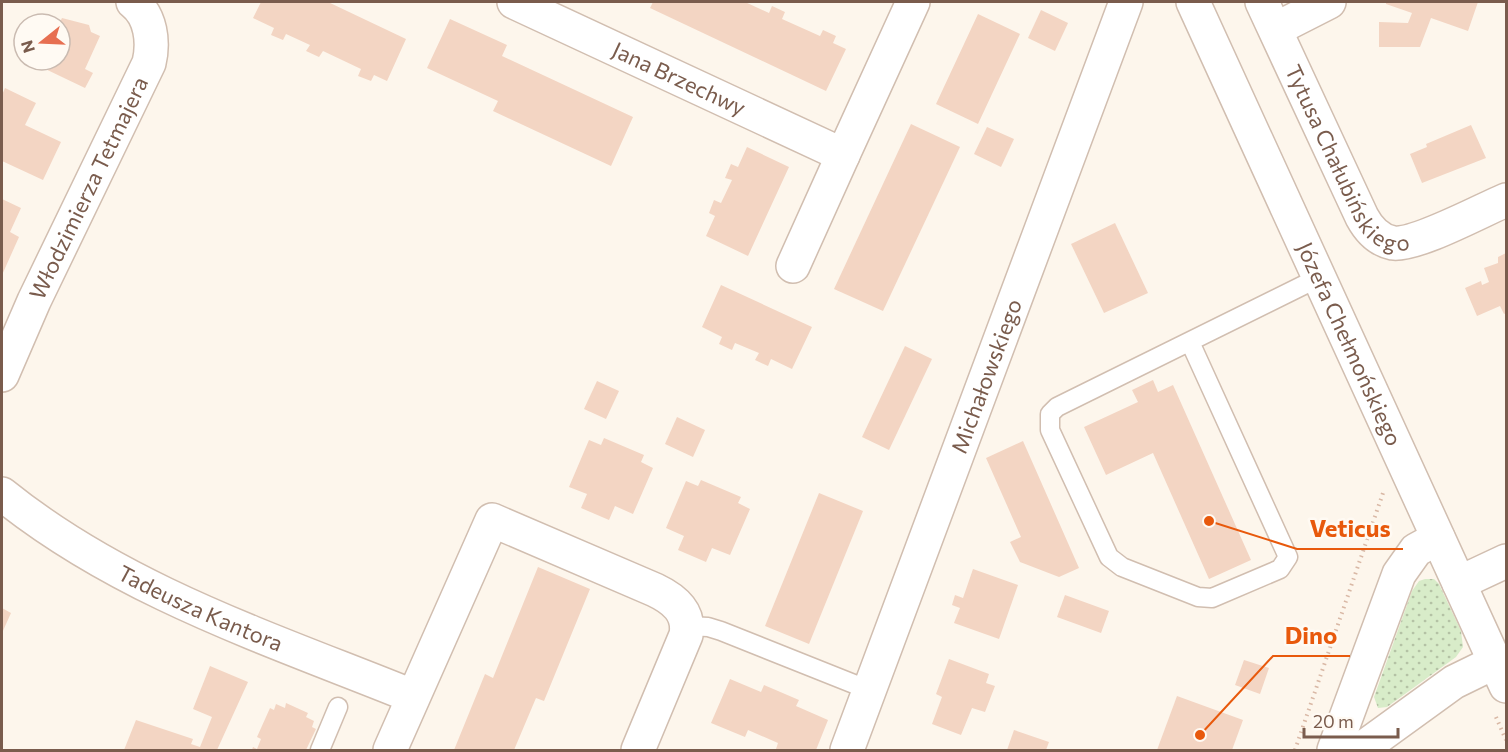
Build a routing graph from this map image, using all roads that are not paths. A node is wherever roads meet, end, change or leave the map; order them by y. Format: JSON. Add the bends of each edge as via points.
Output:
{"nodes":[{"id":1,"x":133,"y":2,"type":"edge"},
{"id":2,"x":514,"y":2,"type":"edge"},
{"id":3,"x":913,"y":2,"type":"edge"},
{"id":4,"x":1126,"y":2,"type":"edge"},
{"id":5,"x":1193,"y":2,"type":"edge"},
{"id":6,"x":1329,"y":2,"type":"edge"},
{"id":7,"x":1269,"y":15,"type":"edge"},
{"id":8,"x":843,"y":155,"type":"junction"},
{"id":9,"x":1506,"y":200,"type":"edge"},
{"id":10,"x":793,"y":266,"type":"dead end"},
{"id":11,"x":1320,"y":277,"type":"junction"},
{"id":12,"x":1190,"y":342,"type":"junction"},
{"id":13,"x":2,"y":375,"type":"edge"},
{"id":14,"x":2,"y":494,"type":"edge"},
{"id":15,"x":1438,"y":538,"type":"junction"},
{"id":16,"x":1506,"y":561,"type":"edge"},
{"id":17,"x":1459,"y":583,"type":"junction"},
{"id":18,"x":688,"y":626,"type":"junction"},
{"id":19,"x":1501,"y":674,"type":"edge"},
{"id":20,"x":869,"y":690,"type":"junction"},
{"id":21,"x":412,"y":696,"type":"junction"},
{"id":22,"x":338,"y":707,"type":"dead end"},
{"id":23,"x":320,"y":750,"type":"edge"},
{"id":24,"x":390,"y":750,"type":"edge"},
{"id":25,"x":638,"y":750,"type":"edge"},
{"id":26,"x":847,"y":750,"type":"edge"},
{"id":27,"x":1334,"y":750,"type":"edge"},
{"id":28,"x":1360,"y":750,"type":"edge"}],
"edges":[{"from":1,"to":13,"type":"street","name":"Włodzimierza Tetmajera","via":[[151,33],[153,49],[149,63]]},
{"from":2,"to":8,"type":"street","name":"Jana Brzechwy"},
{"from":3,"to":8,"type":"street"},
{"from":4,"to":20,"type":"street","name":"Michałowskiego"},
{"from":5,"to":11,"type":"street","name":"Józefa Chełmońskiego"},
{"from":6,"to":7,"type":"street"},
{"from":7,"to":9,"type":"street","name":"Tytusa Chałubińskiego","via":[[1373,234],[1390,242],[1409,241]]},
{"from":8,"to":10,"type":"street"},
{"from":11,"to":12,"type":"lane"},
{"from":11,"to":15,"type":"street","name":"Józefa Chełmońskiego"},
{"from":12,"to":12,"type":"lane","via":[[1288,557],[1280,569],[1212,598],[1122,567],[1109,557],[1049,425],[1050,414],[1057,406]]},
{"from":14,"to":21,"type":"street","name":"Tadeusza Kantora","via":[[89,553],[161,594]]},
{"from":15,"to":17,"type":"street","name":"Józefa Chełmońskiego"},
{"from":15,"to":27,"type":"street","via":[[1416,550],[1399,574]]},
{"from":16,"to":17,"type":"street"},
{"from":17,"to":19,"type":"street","name":"Józefa Chełmońskiego"},
{"from":18,"to":20,"type":"lane","via":[[715,629]]},
{"from":18,"to":21,"type":"street","via":[[684,612],[667,595],[492,520]]},
{"from":18,"to":25,"type":"street"},
{"from":19,"to":28,"type":"street","via":[[1454,682]]},
{"from":20,"to":26,"type":"street","name":"Michałowskiego"},
{"from":21,"to":24,"type":"street"},
{"from":22,"to":23,"type":"lane"}]}
